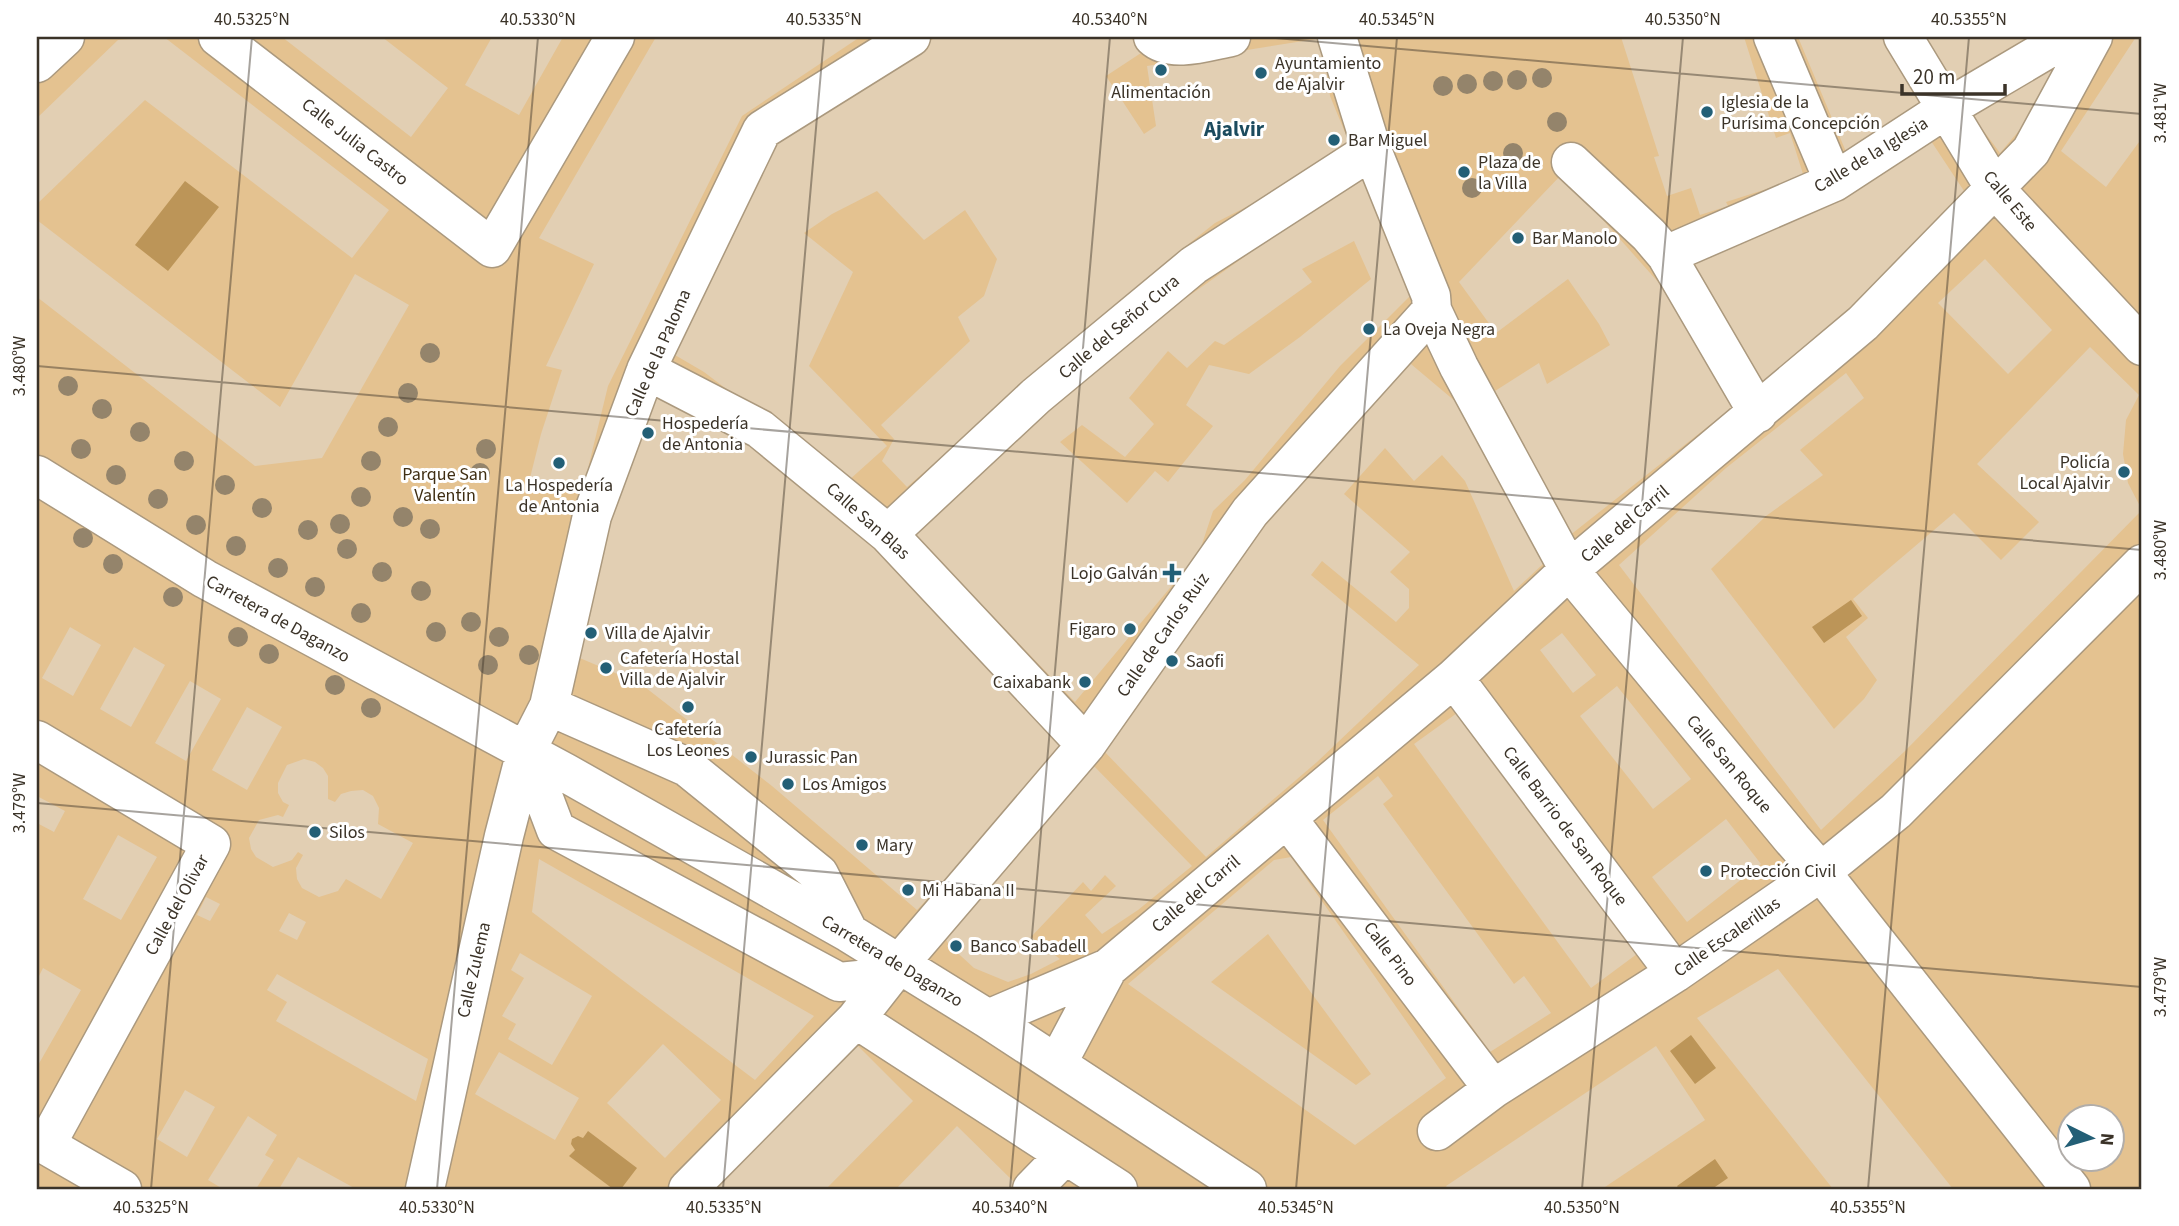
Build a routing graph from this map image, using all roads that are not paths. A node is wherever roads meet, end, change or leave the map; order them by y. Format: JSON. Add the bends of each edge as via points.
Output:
{"nodes":[{"id":1,"x":65,"y":37,"type":"edge"},
{"id":2,"x":218,"y":37,"type":"edge"},
{"id":3,"x":615,"y":37,"type":"edge"},
{"id":4,"x":911,"y":37,"type":"edge"},
{"id":5,"x":1153,"y":37,"type":"edge"},
{"id":6,"x":1231,"y":37,"type":"edge"},
{"id":7,"x":1337,"y":37,"type":"edge"},
{"id":8,"x":1773,"y":37,"type":"edge"},
{"id":9,"x":1903,"y":37,"type":"edge"},
{"id":10,"x":2068,"y":37,"type":"edge"},
{"id":11,"x":2093,"y":37,"type":"edge"},
{"id":12,"x":37,"y":63,"type":"edge"},
{"id":13,"x":1946,"y":110,"type":"junction"},
{"id":14,"x":1372,"y":150,"type":"junction"},
{"id":15,"x":1571,"y":162,"type":"dead end"},
{"id":16,"x":1835,"y":182,"type":"junction"},
{"id":17,"x":1995,"y":189,"type":"junction"},
{"id":18,"x":1665,"y":255,"type":"junction"},
{"id":19,"x":1432,"y":310,"type":"junction"},
{"id":20,"x":2142,"y":346,"type":"edge"},
{"id":21,"x":646,"y":370,"type":"junction"},
{"id":22,"x":1758,"y":413,"type":"junction"},
{"id":23,"x":37,"y":475,"type":"edge"},
{"id":24,"x":888,"y":534,"type":"junction"},
{"id":25,"x":2142,"y":564,"type":"edge"},
{"id":26,"x":1569,"y":570,"type":"junction"},
{"id":27,"x":1454,"y":678,"type":"junction"},
{"id":28,"x":549,"y":706,"type":"junction"},
{"id":29,"x":37,"y":740,"type":"edge"},
{"id":30,"x":1086,"y":745,"type":"junction"},
{"id":31,"x":526,"y":751,"type":"junction"},
{"id":32,"x":1287,"y":818,"type":"junction"},
{"id":33,"x":1821,"y":872,"type":"junction"},
{"id":34,"x":849,"y":933,"type":"junction"},
{"id":35,"x":1108,"y":968,"type":"junction"},
{"id":36,"x":894,"y":971,"type":"junction"},
{"id":37,"x":1675,"y":973,"type":"junction"},
{"id":38,"x":856,"y":1019,"type":"junction"},
{"id":39,"x":988,"y":1019,"type":"junction"},
{"id":40,"x":1057,"y":1064,"type":"junction"},
{"id":41,"x":1493,"y":1089,"type":"junction"},
{"id":42,"x":1437,"y":1130,"type":"dead end"},
{"id":43,"x":41,"y":1142,"type":"edge"},
{"id":44,"x":1065,"y":1155,"type":"junction"},
{"id":45,"x":122,"y":1189,"type":"edge"},
{"id":46,"x":425,"y":1189,"type":"edge"},
{"id":47,"x":688,"y":1189,"type":"edge"},
{"id":48,"x":1032,"y":1189,"type":"edge"},
{"id":49,"x":1118,"y":1189,"type":"edge"},
{"id":50,"x":1247,"y":1189,"type":"edge"},
{"id":51,"x":2071,"y":1189,"type":"edge"}],
"edges":[{"from":1,"to":12,"type":"street"},
{"from":2,"to":3,"type":"street","name":"Calle Julia Castro","via":[[492,248]]},
{"from":4,"to":21,"type":"street","name":"Calle de la Paloma","via":[[762,130]]},
{"from":5,"to":6,"type":"street","via":[[1160,43],[1183,45]]},
{"from":7,"to":14,"type":"street"},
{"from":8,"to":16,"type":"street"},
{"from":9,"to":13,"type":"street","name":"Calle Este"},
{"from":10,"to":13,"type":"street","name":"Calle de la Iglesia"},
{"from":11,"to":17,"type":"street","name":"Calle del Carril","via":[[2031,151]]},
{"from":13,"to":16,"type":"street","name":"Calle de la Iglesia"},
{"from":13,"to":17,"type":"street","name":"Calle Este"},
{"from":14,"to":19,"type":"street","via":[[1431,296]]},
{"from":14,"to":24,"type":"street","name":"Calle del Señor Cura","via":[[1194,265],[1036,396]]},
{"from":15,"to":18,"type":"street"},
{"from":16,"to":18,"type":"street","name":"Calle de la Iglesia"},
{"from":17,"to":20,"type":"street","name":"Calle Este"},
{"from":17,"to":22,"type":"street","name":"Calle del Carril","via":[[1863,323]]},
{"from":18,"to":22,"type":"street"},
{"from":19,"to":26,"type":"street","name":"Calle San Roque"},
{"from":19,"to":30,"type":"street","name":"Calle de Carlos Ruiz","via":[[1250,512]]},
{"from":21,"to":24,"type":"street","name":"Calle San Blas","via":[[760,429]]},
{"from":21,"to":28,"type":"street","name":"Calle de la Paloma","via":[[592,516]]},
{"from":22,"to":26,"type":"street","name":"Calle del Carril"},
{"from":23,"to":31,"type":"street","name":"Carretera de Daganzo","via":[[205,579]]},
{"from":24,"to":30,"type":"street","name":"Calle San Blas"},
{"from":25,"to":33,"type":"street","name":"Calle Escalerillas","via":[[1896,811]]},
{"from":26,"to":27,"type":"street","name":"Calle del Carril"},
{"from":26,"to":33,"type":"street","name":"Calle San Roque"},
{"from":27,"to":32,"type":"street","name":"Calle del Carril"},
{"from":27,"to":37,"type":"street","name":"Calle Barrio de San Roque"},
{"from":28,"to":31,"type":"street","name":"Calle de la Paloma"},
{"from":28,"to":34,"type":"street","via":[[687,767],[819,874]]},
{"from":29,"to":43,"type":"street","name":"Calle del Olivar","via":[[211,844]]},
{"from":30,"to":36,"type":"street","name":"Calle de Carlos Ruiz"},
{"from":31,"to":34,"type":"street","name":"Carretera de Daganzo"},
{"from":31,"to":36,"type":"street","name":"Carretera de Daganzo","via":[[556,830],[839,982]]},
{"from":31,"to":46,"type":"street","name":"Calle Zulema"},
{"from":32,"to":35,"type":"street","name":"Calle del Carril"},
{"from":32,"to":41,"type":"street","name":"Calle Pino"},
{"from":33,"to":37,"type":"street","name":"Calle Escalerillas"},
{"from":33,"to":51,"type":"street","name":"Calle San Roque"},
{"from":34,"to":36,"type":"street","name":"Carretera de Daganzo"},
{"from":35,"to":39,"type":"street","name":"Calle del Carril"},
{"from":35,"to":40,"type":"street","name":"Calle del Carril"},
{"from":36,"to":38,"type":"street","name":"Calle de Carlos Ruiz"},
{"from":36,"to":39,"type":"street","name":"Carretera de Daganzo"},
{"from":37,"to":41,"type":"street","name":"Calle Escalerillas"},
{"from":38,"to":44,"type":"street"},
{"from":38,"to":47,"type":"street","name":"Calle de Carlos Ruiz"},
{"from":39,"to":40,"type":"street","name":"Carretera de Daganzo"},
{"from":40,"to":50,"type":"street","name":"Carretera de Daganzo"},
{"from":41,"to":42,"type":"street","name":"Calle Escalerillas"},
{"from":43,"to":45,"type":"street"},
{"from":44,"to":48,"type":"street"},
{"from":44,"to":49,"type":"street"}]}
